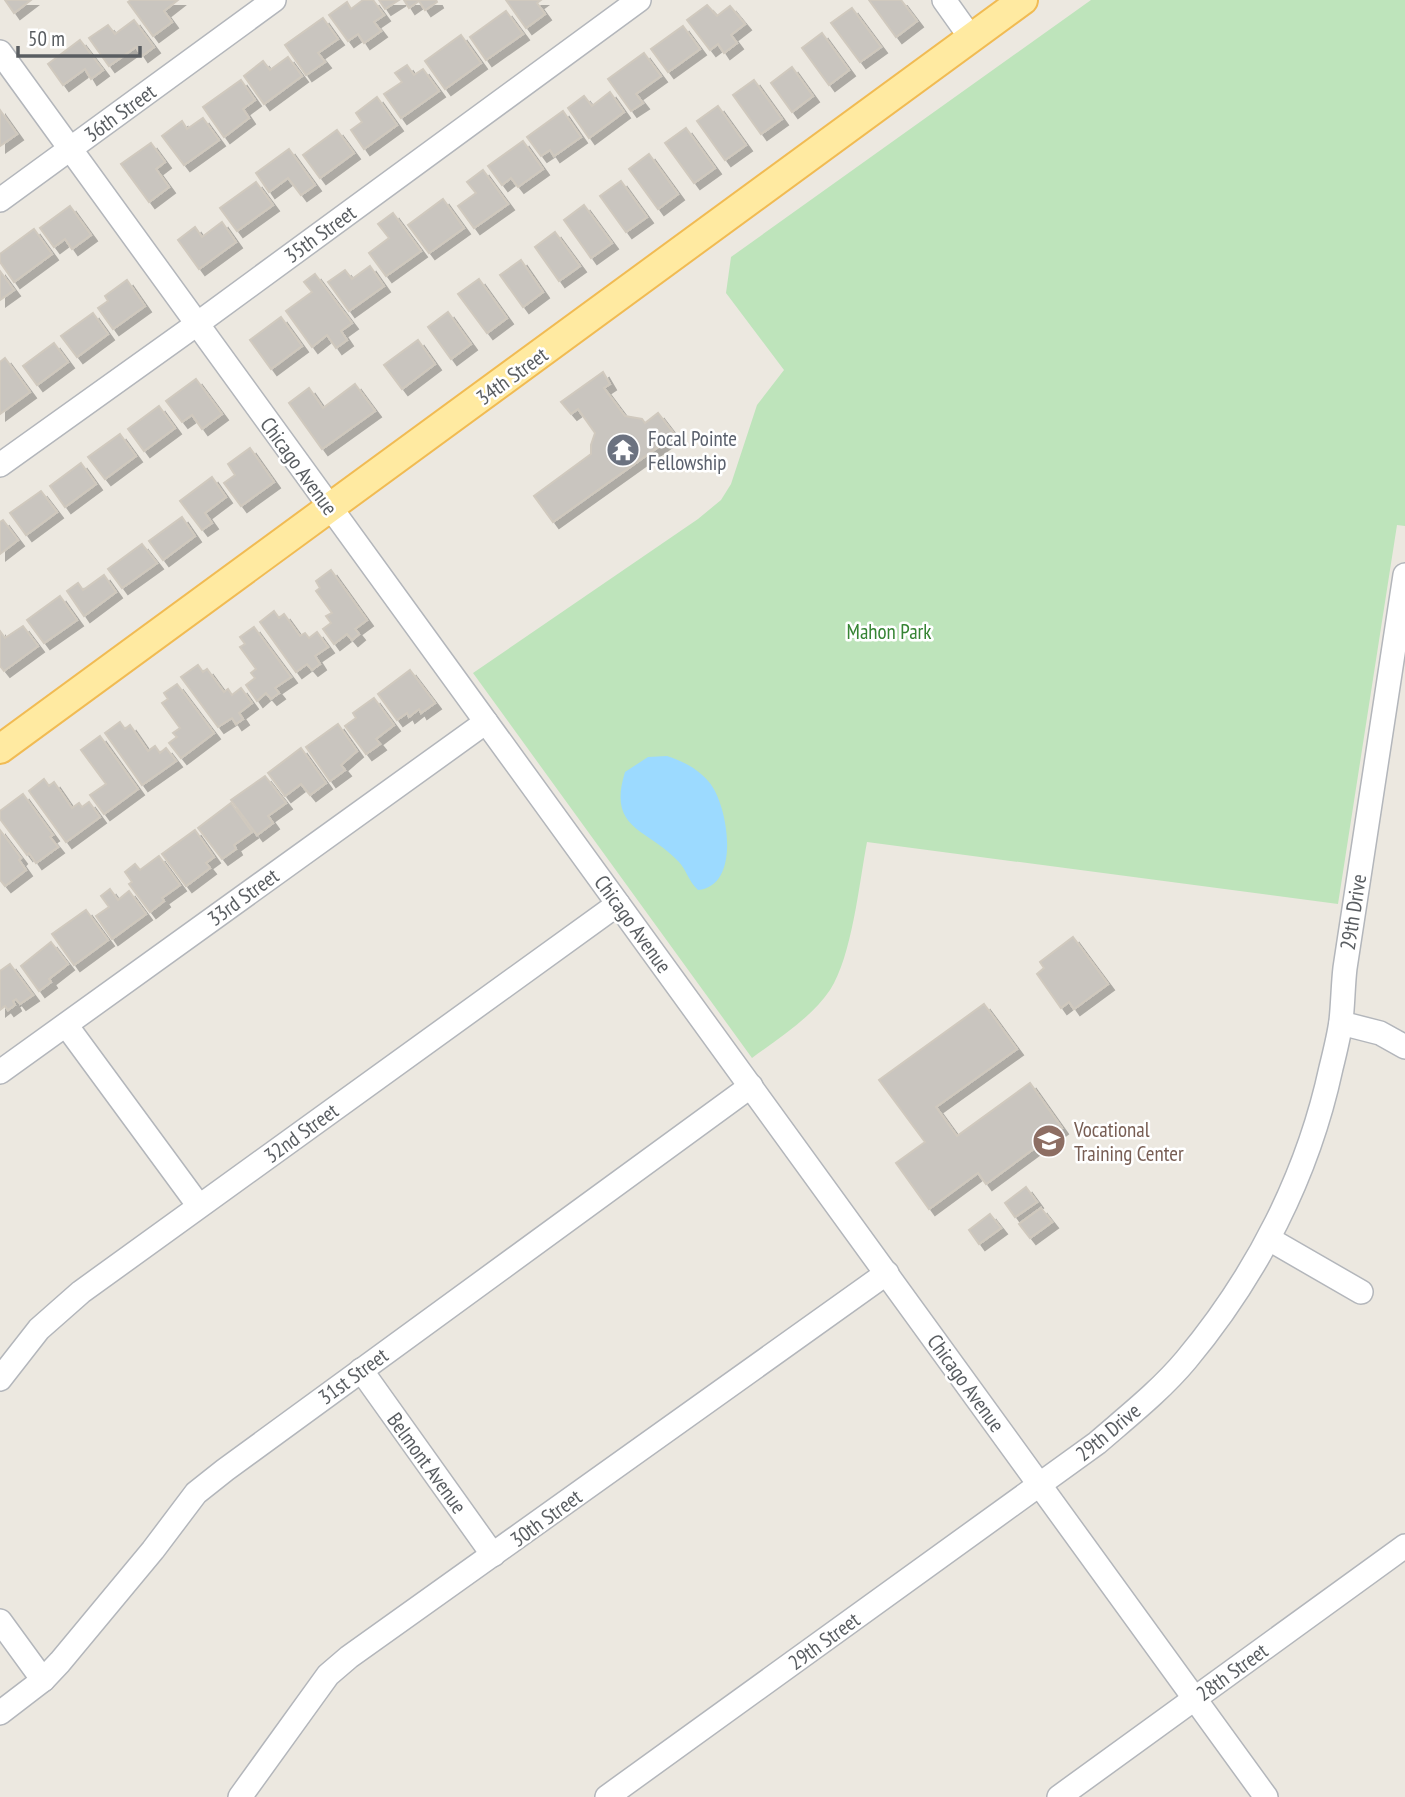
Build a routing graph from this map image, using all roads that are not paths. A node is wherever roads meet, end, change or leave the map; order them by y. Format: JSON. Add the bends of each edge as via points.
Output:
{"nodes":[{"id":1,"x":274,"y":0,"type":"edge"},
{"id":2,"x":639,"y":0,"type":"edge"},
{"id":3,"x":944,"y":0,"type":"edge"},
{"id":4,"x":1023,"y":0,"type":"edge"},
{"id":5,"x":971,"y":38,"type":"junction"},
{"id":6,"x":0,"y":52,"type":"edge"},
{"id":7,"x":71,"y":149,"type":"junction"},
{"id":8,"x":0,"y":200,"type":"edge"},
{"id":9,"x":197,"y":324,"type":"junction"},
{"id":10,"x":0,"y":465,"type":"edge"},
{"id":11,"x":330,"y":509,"type":"junction"},
{"id":12,"x":1405,"y":575,"type":"edge"},
{"id":13,"x":485,"y":722,"type":"junction"},
{"id":14,"x":0,"y":750,"type":"edge"},
{"id":15,"x":618,"y":904,"type":"junction"},
{"id":16,"x":1341,"y":1023,"type":"junction"},
{"id":17,"x":66,"y":1024,"type":"junction"},
{"id":18,"x":1405,"y":1047,"type":"edge"},
{"id":19,"x":0,"y":1072,"type":"edge"},
{"id":20,"x":751,"y":1086,"type":"junction"},
{"id":21,"x":199,"y":1206,"type":"junction"},
{"id":22,"x":1269,"y":1239,"type":"junction"},
{"id":23,"x":887,"y":1273,"type":"junction"},
{"id":24,"x":1361,"y":1292,"type":"dead end"},
{"id":25,"x":361,"y":1370,"type":"junction"},
{"id":26,"x":0,"y":1379,"type":"edge"},
{"id":27,"x":1040,"y":1486,"type":"junction"},
{"id":28,"x":1405,"y":1546,"type":"edge"},
{"id":29,"x":494,"y":1555,"type":"junction"},
{"id":30,"x":0,"y":1621,"type":"edge"},
{"id":31,"x":43,"y":1680,"type":"junction"},
{"id":32,"x":1195,"y":1699,"type":"junction"},
{"id":33,"x":0,"y":1713,"type":"edge"},
{"id":34,"x":240,"y":1797,"type":"edge"},
{"id":35,"x":607,"y":1797,"type":"edge"},
{"id":36,"x":1059,"y":1797,"type":"edge"},
{"id":37,"x":1266,"y":1797,"type":"edge"}],
"edges":[{"from":1,"to":7,"type":"street","name":"36th Street"},
{"from":2,"to":9,"type":"street","name":"35th Street"},
{"from":3,"to":5,"type":"street"},
{"from":4,"to":5,"type":"main road","name":"34th Street"},
{"from":5,"to":11,"type":"main road","name":"34th Street"},
{"from":6,"to":7,"type":"street","name":"Chicago Avenue"},
{"from":7,"to":8,"type":"street","name":"36th Street"},
{"from":7,"to":9,"type":"street","name":"Chicago Avenue"},
{"from":9,"to":10,"type":"street","name":"35th Street"},
{"from":9,"to":11,"type":"street","name":"Chicago Avenue"},
{"from":11,"to":13,"type":"street","name":"Chicago Avenue"},
{"from":11,"to":14,"type":"main road","name":"34th Street"},
{"from":12,"to":16,"type":"street","name":"29th Drive","via":[[1345,968]]},
{"from":13,"to":15,"type":"street","name":"Chicago Avenue"},
{"from":13,"to":17,"type":"street","name":"33rd Street"},
{"from":15,"to":20,"type":"street","name":"Chicago Avenue"},
{"from":15,"to":21,"type":"street","name":"32nd Street"},
{"from":16,"to":18,"type":"street","via":[[1380,1033]]},
{"from":16,"to":22,"type":"street","name":"29th Drive","via":[[1312,1137]]},
{"from":17,"to":19,"type":"street","name":"33rd Street"},
{"from":17,"to":21,"type":"street"},
{"from":20,"to":23,"type":"street","name":"Chicago Avenue"},
{"from":20,"to":25,"type":"street","name":"31st Street"},
{"from":21,"to":26,"type":"street","name":"32nd Street","via":[[81,1292],[39,1329]]},
{"from":22,"to":24,"type":"street"},
{"from":22,"to":27,"type":"street","name":"29th Drive","via":[[1236,1294],[1186,1361],[1097,1443]]},
{"from":23,"to":27,"type":"street","name":"Chicago Avenue"},
{"from":23,"to":29,"type":"street","name":"30th Street"},
{"from":25,"to":29,"type":"street","name":"Belmont Avenue"},
{"from":25,"to":31,"type":"street","name":"31st Street","via":[[196,1493]]},
{"from":27,"to":32,"type":"street","name":"Chicago Avenue"},
{"from":27,"to":35,"type":"street","name":"29th Street"},
{"from":28,"to":32,"type":"street","name":"28th Street"},
{"from":29,"to":34,"type":"street","name":"30th Street","via":[[328,1675]]},
{"from":30,"to":31,"type":"street"},
{"from":31,"to":33,"type":"street","name":"31st Street"},
{"from":32,"to":36,"type":"street","name":"28th Street"},
{"from":32,"to":37,"type":"street","name":"Chicago Avenue"}]}
